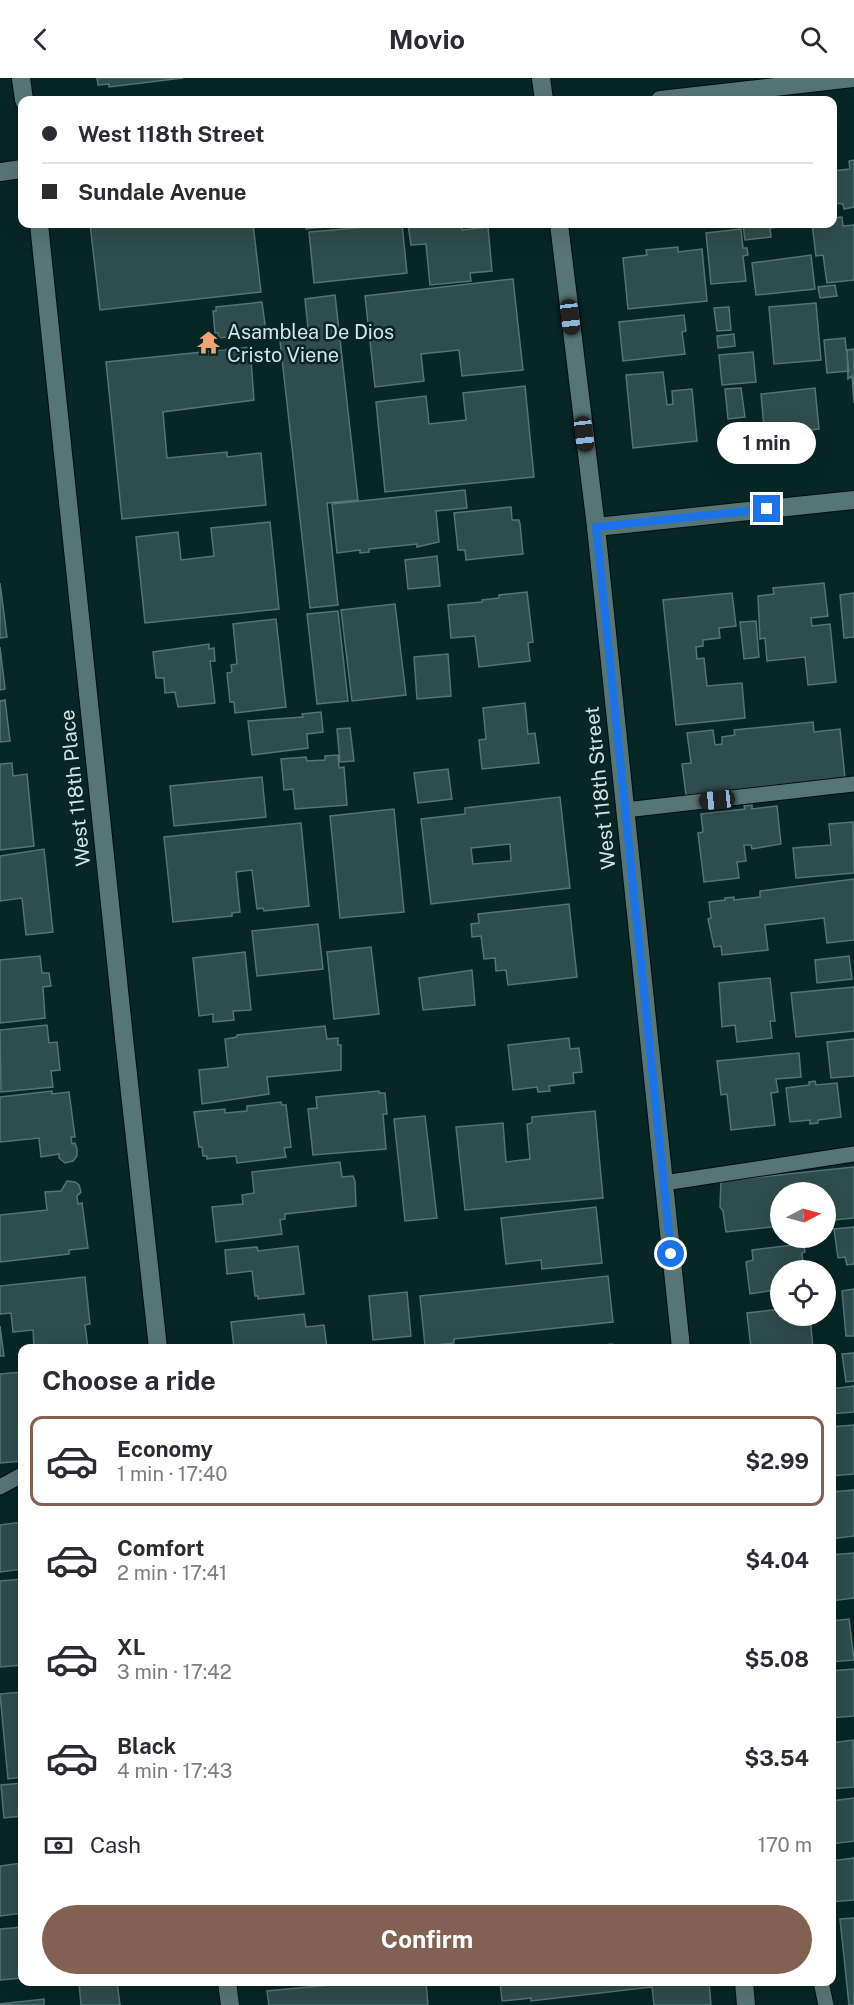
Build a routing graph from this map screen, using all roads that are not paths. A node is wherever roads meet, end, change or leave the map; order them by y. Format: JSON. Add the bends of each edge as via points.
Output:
{"nodes":[{"id":1,"x":21,"y":78,"type":"edge"},
{"id":2,"x":541,"y":78,"type":"edge"},
{"id":3,"x":854,"y":78,"type":"edge"},
{"id":4,"x":23,"y":96,"type":"edge"},
{"id":5,"x":543,"y":96,"type":"edge"},
{"id":6,"x":695,"y":96,"type":"edge"},
{"id":7,"x":18,"y":170,"type":"edge"},
{"id":8,"x":0,"y":172,"type":"edge"},
{"id":9,"x":39,"y":228,"type":"edge"},
{"id":10,"x":559,"y":228,"type":"edge"},
{"id":11,"x":854,"y":500,"type":"edge"},
{"id":12,"x":596,"y":527,"type":"junction"},
{"id":13,"x":854,"y":784,"type":"edge"},
{"id":14,"x":625,"y":810,"type":"junction"},
{"id":15,"x":854,"y":1154,"type":"edge"},
{"id":16,"x":664,"y":1183,"type":"junction"},
{"id":17,"x":158,"y":1344,"type":"edge"},
{"id":18,"x":681,"y":1344,"type":"edge"},
{"id":19,"x":18,"y":1477,"type":"edge"},
{"id":20,"x":0,"y":1487,"type":"edge"},
{"id":21,"x":228,"y":1986,"type":"edge"},
{"id":22,"x":744,"y":1986,"type":"edge"},
{"id":23,"x":821,"y":1986,"type":"edge"},
{"id":24,"x":230,"y":2005,"type":"edge"},
{"id":25,"x":746,"y":2005,"type":"edge"},
{"id":26,"x":826,"y":2005,"type":"edge"}],
"edges":[{"from":1,"to":4,"type":"street"},
{"from":2,"to":5,"type":"street"},
{"from":3,"to":6,"type":"street"},
{"from":7,"to":8,"type":"street"},
{"from":9,"to":17,"type":"street","name":"West 118th Place"},
{"from":10,"to":12,"type":"street","name":"West 118th Street"},
{"from":11,"to":12,"type":"street"},
{"from":12,"to":14,"type":"street","name":"West 118th Street"},
{"from":13,"to":14,"type":"lane"},
{"from":14,"to":16,"type":"street","name":"West 118th Street"},
{"from":15,"to":16,"type":"lane"},
{"from":16,"to":18,"type":"street","name":"West 118th Street"},
{"from":19,"to":20,"type":"lane"},
{"from":21,"to":24,"type":"street"},
{"from":22,"to":25,"type":"street"},
{"from":23,"to":26,"type":"lane"}]}
